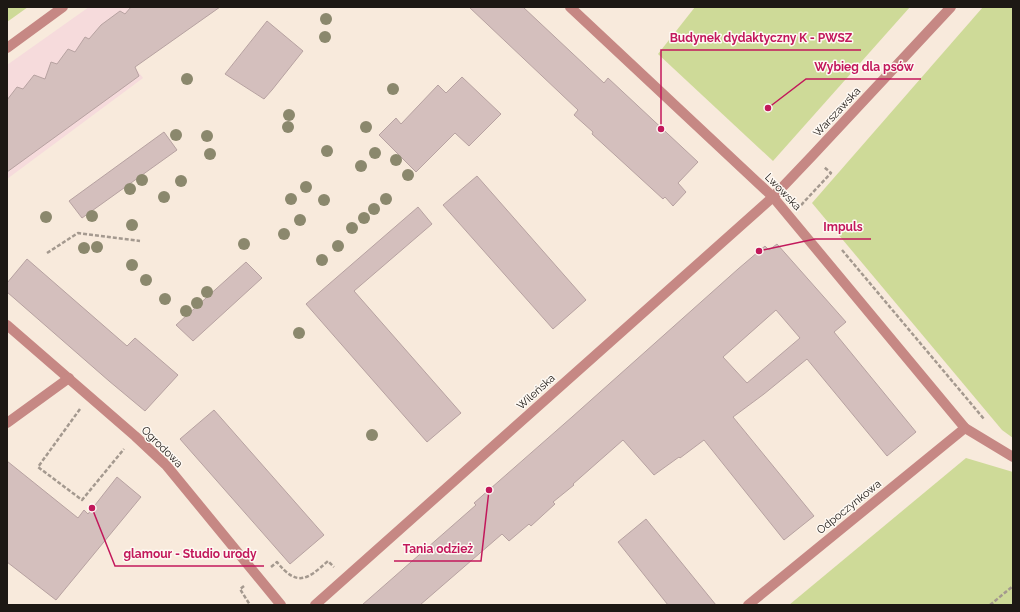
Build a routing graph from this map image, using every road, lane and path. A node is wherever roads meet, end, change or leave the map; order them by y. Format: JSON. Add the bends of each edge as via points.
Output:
{"nodes":[{"id":1,"x":63,"y":7,"type":"edge"},
{"id":2,"x":570,"y":7,"type":"edge"},
{"id":3,"x":951,"y":7,"type":"edge"},
{"id":4,"x":7,"y":48,"type":"edge"},
{"id":5,"x":831,"y":173,"type":"dead end"},
{"id":6,"x":773,"y":197,"type":"junction"},
{"id":7,"x":807,"y":210,"type":"dead end"},
{"id":8,"x":140,"y":241,"type":"dead end"},
{"id":9,"x":838,"y":246,"type":"dead end"},
{"id":10,"x":47,"y":252,"type":"dead end"},
{"id":11,"x":7,"y":325,"type":"edge"},
{"id":12,"x":69,"y":378,"type":"junction"},
{"id":13,"x":90,"y":396,"type":"junction"},
{"id":14,"x":987,"y":422,"type":"dead end"},
{"id":15,"x":7,"y":424,"type":"edge"},
{"id":16,"x":965,"y":428,"type":"junction"},
{"id":17,"x":135,"y":436,"type":"junction"},
{"id":18,"x":1013,"y":456,"type":"edge"},
{"id":19,"x":278,"y":562,"type":"dead end"},
{"id":20,"x":337,"y":571,"type":"dead end"},
{"id":21,"x":1013,"y":586,"type":"edge"},
{"id":22,"x":240,"y":589,"type":"dead end"},
{"id":23,"x":250,"y":605,"type":"edge"},
{"id":24,"x":281,"y":605,"type":"edge"},
{"id":25,"x":315,"y":605,"type":"edge"},
{"id":26,"x":748,"y":605,"type":"edge"},
{"id":27,"x":990,"y":605,"type":"edge"}],
"edges":[{"from":1,"to":4,"type":"street"},
{"from":2,"to":6,"type":"street","name":"Lwowska"},
{"from":3,"to":6,"type":"street","name":"Warszawska"},
{"from":5,"to":7,"type":"path","via":[[802,204]]},
{"from":6,"to":16,"type":"street","name":"Lwowska"},
{"from":6,"to":25,"type":"street","name":"Wileńska"},
{"from":8,"to":10,"type":"path","via":[[78,233]]},
{"from":9,"to":14,"type":"path"},
{"from":11,"to":12,"type":"street","name":"Ogrodowa"},
{"from":12,"to":13,"type":"street","name":"Ogrodowa"},
{"from":12,"to":15,"type":"street"},
{"from":13,"to":17,"type":"street","name":"Ogrodowa"},
{"from":13,"to":17,"type":"path","via":[[38,467],[82,500]]},
{"from":16,"to":18,"type":"street","name":"Lwowska"},
{"from":16,"to":26,"type":"street","name":"Odpoczynkowa"},
{"from":17,"to":24,"type":"street","name":"Ogrodowa","via":[[166,465]]},
{"from":19,"to":20,"type":"path","via":[[295,578],[308,576],[328,561]]},
{"from":21,"to":27,"type":"path"},
{"from":22,"to":23,"type":"path"}]}
